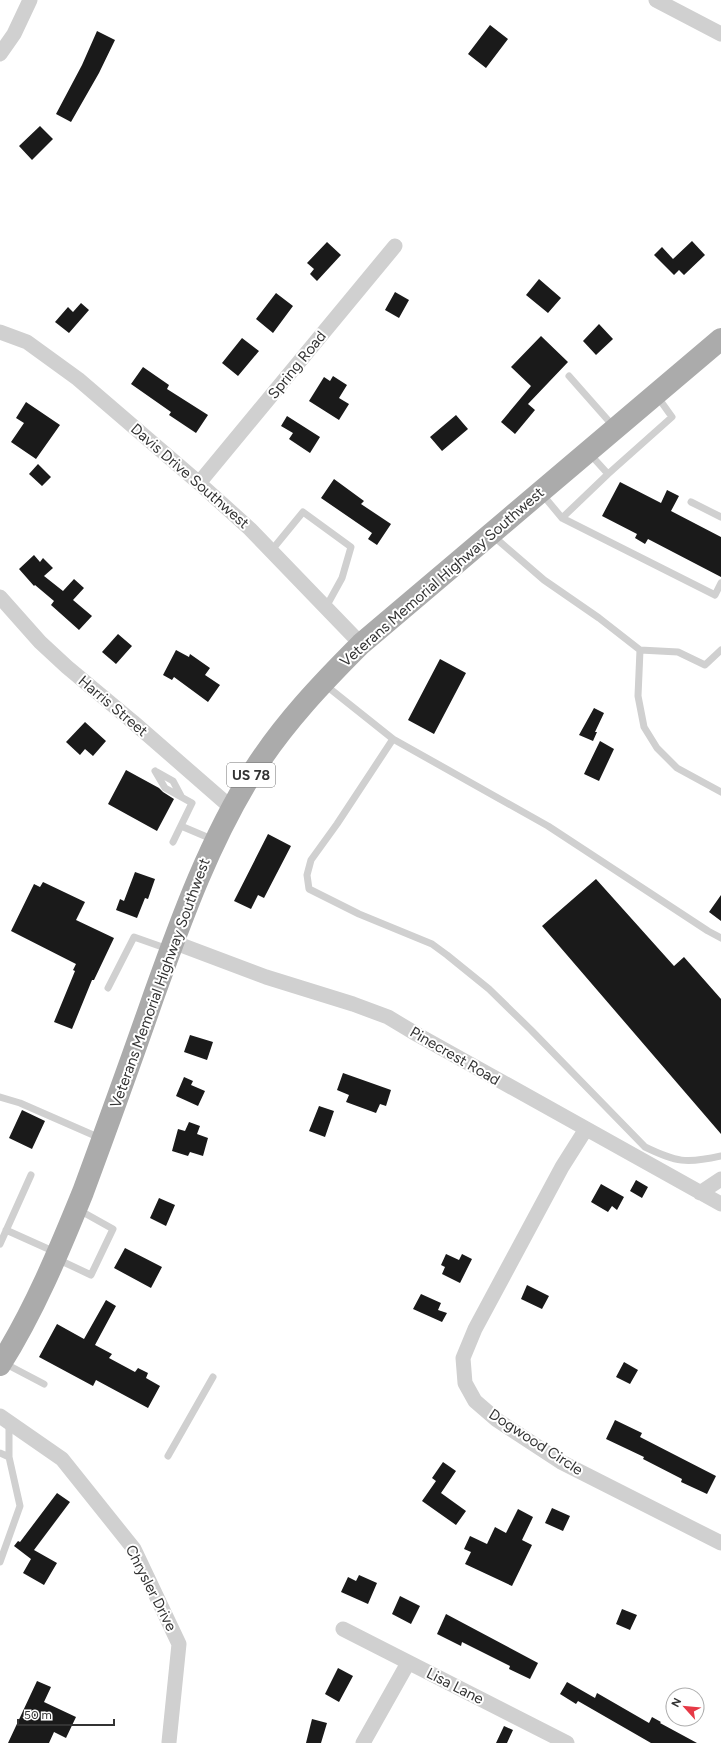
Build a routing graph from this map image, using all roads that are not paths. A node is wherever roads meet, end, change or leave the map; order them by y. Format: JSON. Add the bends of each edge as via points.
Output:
{"nodes":[{"id":1,"x":30,"y":0,"type":"edge"},
{"id":2,"x":656,"y":0,"type":"edge"},
{"id":3,"x":721,"y":34,"type":"edge"},
{"id":4,"x":0,"y":54,"type":"edge"},
{"id":5,"x":395,"y":246,"type":"dead end"},
{"id":6,"x":0,"y":332,"type":"edge"},
{"id":7,"x":721,"y":339,"type":"edge"},
{"id":8,"x":569,"y":376,"type":"dead end"},
{"id":9,"x":655,"y":395,"type":"junction"},
{"id":10,"x":616,"y":428,"type":"junction"},
{"id":11,"x":588,"y":452,"type":"junction"},
{"id":12,"x":608,"y":474,"type":"junction"},
{"id":13,"x":199,"y":483,"type":"junction"},
{"id":14,"x":540,"y":492,"type":"junction"},
{"id":15,"x":691,"y":502,"type":"dead end"},
{"id":16,"x":721,"y":517,"type":"edge"},
{"id":17,"x":562,"y":518,"type":"junction"},
{"id":18,"x":490,"y":534,"type":"junction"},
{"id":19,"x":271,"y":551,"type":"junction"},
{"id":20,"x":721,"y":583,"type":"edge"},
{"id":21,"x":0,"y":597,"type":"edge"},
{"id":22,"x":326,"y":608,"type":"junction"},
{"id":23,"x":361,"y":644,"type":"junction"},
{"id":24,"x":640,"y":650,"type":"junction"},
{"id":25,"x":721,"y":650,"type":"edge"},
{"id":26,"x":322,"y":683,"type":"junction"},
{"id":27,"x":393,"y":739,"type":"junction"},
{"id":28,"x":721,"y":792,"type":"edge"},
{"id":29,"x":181,"y":796,"type":"dead end"},
{"id":30,"x":230,"y":810,"type":"junction"},
{"id":31,"x":181,"y":826,"type":"junction"},
{"id":32,"x":215,"y":840,"type":"junction"},
{"id":33,"x":173,"y":842,"type":"dead end"},
{"id":34,"x":721,"y":938,"type":"edge"},
{"id":35,"x":172,"y":946,"type":"junction"},
{"id":36,"x":108,"y":988,"type":"dead end"},
{"id":37,"x":0,"y":1097,"type":"edge"},
{"id":38,"x":586,"y":1129,"type":"junction"},
{"id":39,"x":102,"y":1139,"type":"junction"},
{"id":40,"x":721,"y":1156,"type":"edge"},
{"id":41,"x":31,"y":1175,"type":"dead end"},
{"id":42,"x":721,"y":1179,"type":"edge"},
{"id":43,"x":700,"y":1192,"type":"junction"},
{"id":44,"x":721,"y":1204,"type":"edge"},
{"id":45,"x":77,"y":1209,"type":"junction"},
{"id":46,"x":6,"y":1230,"type":"junction"},
{"id":47,"x":0,"y":1244,"type":"edge"},
{"id":48,"x":57,"y":1256,"type":"junction"},
{"id":49,"x":2,"y":1357,"type":"edge"},
{"id":50,"x":213,"y":1377,"type":"dead end"},
{"id":51,"x":44,"y":1384,"type":"dead end"},
{"id":52,"x":5,"y":1420,"type":"edge"},
{"id":53,"x":0,"y":1453,"type":"edge"},
{"id":54,"x":168,"y":1456,"type":"dead end"},
{"id":55,"x":10,"y":1457,"type":"junction"},
{"id":56,"x":721,"y":1543,"type":"edge"},
{"id":57,"x":0,"y":1562,"type":"edge"},
{"id":58,"x":342,"y":1629,"type":"dead end"},
{"id":59,"x":408,"y":1663,"type":"junction"},
{"id":60,"x":170,"y":1742,"type":"edge"},
{"id":61,"x":363,"y":1743,"type":"edge"},
{"id":62,"x":567,"y":1743,"type":"edge"}],
"edges":[{"from":1,"to":4,"type":"street","via":[[14,34]]},
{"from":2,"to":3,"type":"street"},
{"from":5,"to":13,"type":"street","name":"Spring Road"},
{"from":6,"to":13,"type":"street","name":"Davis Drive Southwest","via":[[27,342],[78,379]]},
{"from":7,"to":9,"type":"main road","name":"Veterans Memorial Highway Southwest","number":"US 78"},
{"from":8,"to":10,"type":"lane"},
{"from":9,"to":10,"type":"main road","name":"Veterans Memorial Highway Southwest","number":"US 78"},
{"from":9,"to":12,"type":"lane","via":[[672,417]]},
{"from":10,"to":11,"type":"main road","name":"Veterans Memorial Highway Southwest","number":"US 78"},
{"from":11,"to":12,"type":"lane"},
{"from":11,"to":14,"type":"main road","name":"Veterans Memorial Highway Southwest","number":"US 78"},
{"from":12,"to":17,"type":"lane"},
{"from":13,"to":19,"type":"street","name":"Davis Drive Southwest"},
{"from":14,"to":17,"type":"lane"},
{"from":14,"to":18,"type":"main road","name":"Veterans Memorial Highway Southwest","number":"US 78"},
{"from":15,"to":16,"type":"lane"},
{"from":17,"to":20,"type":"lane","via":[[715,595]]},
{"from":18,"to":23,"type":"main road","name":"Veterans Memorial Highway Southwest","number":"US 78"},
{"from":18,"to":24,"type":"lane","via":[[544,580]]},
{"from":19,"to":22,"type":"street","name":"Davis Drive Southwest"},
{"from":19,"to":22,"type":"lane","via":[[303,512],[351,547],[342,578]]},
{"from":21,"to":30,"type":"street","name":"Harris Street","via":[[40,642],[227,804]]},
{"from":22,"to":23,"type":"street","name":"Davis Drive Southwest"},
{"from":23,"to":26,"type":"main road","name":"Veterans Memorial Highway Southwest","number":"US 78"},
{"from":24,"to":25,"type":"lane","via":[[678,652],[705,665]]},
{"from":24,"to":28,"type":"lane","via":[[638,696],[644,727],[657,748],[677,768]]},
{"from":26,"to":27,"type":"lane"},
{"from":26,"to":30,"type":"main road","name":"Veterans Memorial Highway Southwest","number":"US 78","via":[[283,729]]},
{"from":27,"to":34,"type":"lane","via":[[548,826]]},
{"from":27,"to":40,"type":"lane","via":[[311,860],[307,875],[309,889],[359,914],[432,944],[447,955],[488,989],[645,1147],[669,1159],[694,1162]]},
{"from":29,"to":31,"type":"lane","via":[[192,803]]},
{"from":30,"to":32,"type":"main road","name":"Veterans Memorial Highway Southwest","number":"US 78"},
{"from":31,"to":32,"type":"lane"},
{"from":31,"to":33,"type":"lane"},
{"from":32,"to":35,"type":"main road","name":"Veterans Memorial Highway Southwest","number":"US 78"},
{"from":35,"to":36,"type":"lane","via":[[134,937]]},
{"from":35,"to":38,"type":"street","name":"Pinecrest Road","via":[[388,1017]]},
{"from":35,"to":39,"type":"main road","name":"Veterans Memorial Highway Southwest","number":"US 78"},
{"from":37,"to":39,"type":"lane","via":[[20,1103]]},
{"from":38,"to":43,"type":"street","name":"Pinecrest Road"},
{"from":38,"to":56,"type":"street","name":"Dogwood Circle","via":[[562,1167],[475,1329],[464,1358],[465,1383],[475,1401],[497,1420],[561,1462]]},
{"from":39,"to":45,"type":"main road","name":"Veterans Memorial Highway Southwest","number":"US 78"},
{"from":41,"to":46,"type":"lane"},
{"from":42,"to":43,"type":"street"},
{"from":43,"to":44,"type":"street","name":"Pinecrest Road"},
{"from":45,"to":48,"type":"main road","name":"Veterans Memorial Highway Southwest","number":"US 78"},
{"from":45,"to":48,"type":"lane","via":[[114,1230],[91,1274]]},
{"from":46,"to":47,"type":"lane"},
{"from":46,"to":48,"type":"lane"},
{"from":48,"to":49,"type":"main road","name":"Veterans Memorial Highway Southwest","number":"US 78"},
{"from":49,"to":51,"type":"lane"},
{"from":50,"to":54,"type":"lane"},
{"from":52,"to":55,"type":"lane"},
{"from":52,"to":60,"type":"street","name":"Chrysler Drive","via":[[62,1459],[134,1549],[179,1644]]},
{"from":53,"to":55,"type":"lane"},
{"from":55,"to":57,"type":"lane","via":[[20,1506]]},
{"from":58,"to":59,"type":"street","name":"Lisa Lane"},
{"from":59,"to":61,"type":"street"},
{"from":59,"to":62,"type":"street","name":"Lisa Lane"}]}
